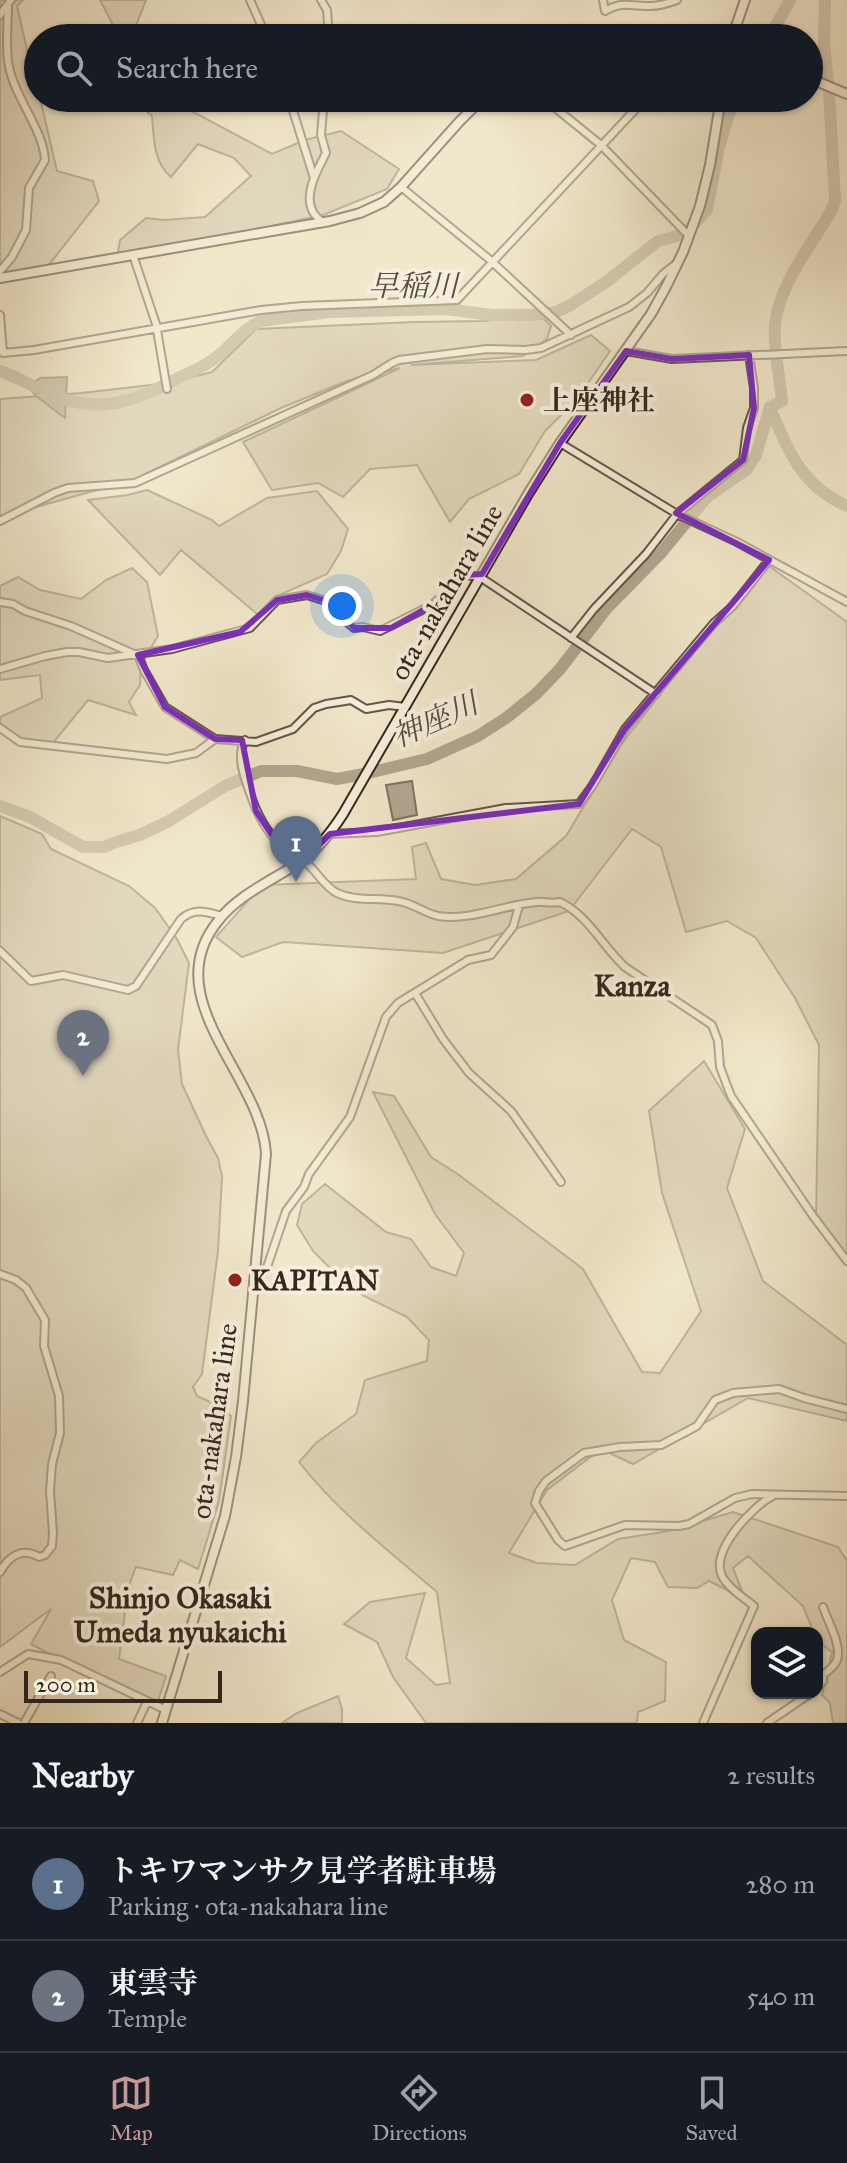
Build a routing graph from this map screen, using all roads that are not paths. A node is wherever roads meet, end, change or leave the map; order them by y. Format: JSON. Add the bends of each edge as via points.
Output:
{"nodes":[{"id":1,"x":250,"y":0,"type":"edge"},
{"id":2,"x":321,"y":0,"type":"edge"},
{"id":3,"x":603,"y":0,"type":"edge"},
{"id":4,"x":677,"y":0,"type":"edge"},
{"id":5,"x":745,"y":0,"type":"edge"},
{"id":6,"x":10,"y":2,"type":"edge"},
{"id":7,"x":0,"y":15,"type":"edge"},
{"id":8,"x":261,"y":24,"type":"edge"},
{"id":9,"x":328,"y":24,"type":"edge"},
{"id":10,"x":737,"y":24,"type":"edge"},
{"id":11,"x":823,"y":83,"type":"edge"},
{"id":12,"x":847,"y":94,"type":"edge"},
{"id":13,"x":24,"y":106,"type":"edge"},
{"id":14,"x":27,"y":112,"type":"edge"},
{"id":15,"x":293,"y":112,"type":"edge"},
{"id":16,"x":323,"y":112,"type":"edge"},
{"id":17,"x":469,"y":112,"type":"edge"},
{"id":18,"x":560,"y":112,"type":"edge"},
{"id":19,"x":633,"y":112,"type":"edge"},
{"id":20,"x":719,"y":112,"type":"edge"},
{"id":21,"x":601,"y":145,"type":"junction"},
{"id":22,"x":314,"y":178,"type":"junction"},
{"id":23,"x":401,"y":187,"type":"junction"},
{"id":24,"x":322,"y":222,"type":"junction"},
{"id":25,"x":689,"y":236,"type":"junction"},
{"id":26,"x":133,"y":255,"type":"junction"},
{"id":27,"x":492,"y":262,"type":"junction"},
{"id":28,"x":678,"y":262,"type":"junction"},
{"id":29,"x":0,"y":271,"type":"edge"},
{"id":30,"x":0,"y":278,"type":"edge"},
{"id":31,"x":0,"y":315,"type":"edge"},
{"id":32,"x":156,"y":329,"type":"junction"},
{"id":33,"x":571,"y":335,"type":"junction"},
{"id":34,"x":626,"y":351,"type":"junction"},
{"id":35,"x":847,"y":351,"type":"edge"},
{"id":36,"x":749,"y":355,"type":"junction"},
{"id":37,"x":167,"y":389,"type":"dead end"},
{"id":38,"x":560,"y":443,"type":"junction"},
{"id":39,"x":677,"y":514,"type":"junction"},
{"id":40,"x":0,"y":521,"type":"edge"},
{"id":41,"x":769,"y":560,"type":"junction"},
{"id":42,"x":480,"y":577,"type":"junction"},
{"id":43,"x":0,"y":602,"type":"edge"},
{"id":44,"x":847,"y":602,"type":"edge"},
{"id":45,"x":571,"y":638,"type":"junction"},
{"id":46,"x":138,"y":655,"type":"junction"},
{"id":47,"x":0,"y":669,"type":"edge"},
{"id":48,"x":656,"y":694,"type":"junction"},
{"id":49,"x":405,"y":707,"type":"junction"},
{"id":50,"x":0,"y":728,"type":"edge"},
{"id":51,"x":215,"y":739,"type":"junction"},
{"id":52,"x":245,"y":740,"type":"junction"},
{"id":53,"x":330,"y":834,"type":"junction"},
{"id":54,"x":303,"y":860,"type":"junction"},
{"id":55,"x":519,"y":906,"type":"junction"},
{"id":56,"x":222,"y":916,"type":"junction"},
{"id":57,"x":0,"y":951,"type":"edge"},
{"id":58,"x":415,"y":993,"type":"junction"},
{"id":59,"x":561,"y":1182,"type":"dead end"},
{"id":60,"x":847,"y":1261,"type":"edge"},
{"id":61,"x":0,"y":1274,"type":"edge"},
{"id":62,"x":254,"y":1288,"type":"junction"},
{"id":63,"x":847,"y":1409,"type":"edge"},
{"id":64,"x":774,"y":1495,"type":"junction"},
{"id":65,"x":847,"y":1496,"type":"edge"},
{"id":66,"x":0,"y":1572,"type":"edge"},
{"id":67,"x":823,"y":1607,"type":"dead end"},
{"id":68,"x":0,"y":1672,"type":"edge"},
{"id":69,"x":823,"y":1675,"type":"edge"},
{"id":70,"x":51,"y":1676,"type":"dead end"},
{"id":71,"x":802,"y":1699,"type":"edge"},
{"id":72,"x":147,"y":1702,"type":"junction"},
{"id":73,"x":166,"y":1710,"type":"junction"},
{"id":74,"x":0,"y":1714,"type":"edge"},
{"id":75,"x":21,"y":1723,"type":"edge"},
{"id":76,"x":137,"y":1723,"type":"edge"},
{"id":77,"x":162,"y":1723,"type":"edge"},
{"id":78,"x":703,"y":1723,"type":"edge"},
{"id":79,"x":767,"y":1723,"type":"edge"}],
"edges":[{"from":1,"to":8,"type":"street"},
{"from":2,"to":9,"type":"street"},
{"from":3,"to":4,"type":"street","via":[[605,11],[617,4],[647,7]]},
{"from":5,"to":10,"type":"main road"},
{"from":6,"to":7,"type":"street"},
{"from":6,"to":13,"type":"street","via":[[8,66]]},
{"from":11,"to":12,"type":"main road"},
{"from":14,"to":29,"type":"street","via":[[45,160],[29,188],[26,230]]},
{"from":15,"to":22,"type":"street"},
{"from":16,"to":22,"type":"street","via":[[326,153]]},
{"from":17,"to":23,"type":"main road"},
{"from":18,"to":21,"type":"street"},
{"from":19,"to":21,"type":"street"},
{"from":20,"to":25,"type":"main road","name":"ota-nakahara line"},
{"from":21,"to":25,"type":"street"},
{"from":21,"to":27,"type":"street"},
{"from":22,"to":24,"type":"street","via":[[312,211]]},
{"from":23,"to":24,"type":"main road","via":[[373,208]]},
{"from":23,"to":27,"type":"street"},
{"from":24,"to":26,"type":"main road"},
{"from":25,"to":28,"type":"main road","name":"ota-nakahara line"},
{"from":26,"to":30,"type":"main road"},
{"from":26,"to":32,"type":"street"},
{"from":27,"to":32,"type":"street","via":[[457,300],[302,306]]},
{"from":27,"to":33,"type":"street"},
{"from":28,"to":33,"type":"street","via":[[629,307]]},
{"from":28,"to":34,"type":"main road","name":"ota-nakahara line"},
{"from":31,"to":32,"type":"street","via":[[3,353]]},
{"from":32,"to":37,"type":"street"},
{"from":33,"to":40,"type":"street","via":[[541,348],[487,349],[392,363],[135,483],[68,488]]},
{"from":34,"to":36,"type":"street","via":[[672,359]]},
{"from":34,"to":38,"type":"main road","name":"ota-nakahara line"},
{"from":35,"to":36,"type":"street"},
{"from":36,"to":39,"type":"street","via":[[754,408],[743,460]]},
{"from":38,"to":39,"type":"street"},
{"from":38,"to":42,"type":"main road","name":"ota-nakahara line"},
{"from":39,"to":41,"type":"street"},
{"from":39,"to":45,"type":"street"},
{"from":41,"to":44,"type":"street"},
{"from":41,"to":48,"type":"street"},
{"from":42,"to":45,"type":"street"},
{"from":42,"to":46,"type":"street","via":[[465,575],[432,605],[380,631],[354,628],[329,602],[307,595],[277,600],[259,621],[240,632]]},
{"from":42,"to":49,"type":"main road","name":"ota-nakahara line"},
{"from":43,"to":46,"type":"street"},
{"from":45,"to":48,"type":"street"},
{"from":46,"to":47,"type":"street","via":[[108,658],[67,652]]},
{"from":46,"to":51,"type":"street","via":[[165,707]]},
{"from":48,"to":53,"type":"street","via":[[625,729],[579,804],[506,808],[377,832]]},
{"from":49,"to":52,"type":"street","via":[[366,709],[351,700],[326,704],[314,708],[293,729],[256,742]]},
{"from":49,"to":53,"type":"main road","name":"ota-nakahara line"},
{"from":50,"to":51,"type":"street","via":[[20,742],[167,759],[196,753]]},
{"from":51,"to":52,"type":"street"},
{"from":52,"to":54,"type":"street","via":[[241,758],[256,811],[280,844]]},
{"from":53,"to":54,"type":"main road","name":"ota-nakahara line"},
{"from":54,"to":55,"type":"street","via":[[337,893],[401,901],[440,916]]},
{"from":54,"to":56,"type":"main road","name":"ota-nakahara line"},
{"from":55,"to":58,"type":"street","via":[[513,927],[491,955],[468,960]]},
{"from":55,"to":60,"type":"street","via":[[538,901],[568,906],[625,967],[712,1025],[731,1096]]},
{"from":56,"to":57,"type":"street","via":[[188,913],[128,990],[63,975],[31,981]]},
{"from":56,"to":62,"type":"main road","name":"ota-nakahara line","via":[[206,939],[198,974],[201,1000],[255,1110],[265,1142]]},
{"from":58,"to":59,"type":"street","via":[[469,1073],[511,1111]]},
{"from":58,"to":62,"type":"street","via":[[398,1003],[383,1022],[350,1117],[286,1211]]},
{"from":61,"to":66,"type":"street","via":[[26,1288],[45,1320],[44,1346],[59,1396],[60,1433],[50,1491],[52,1546],[39,1557],[19,1553]]},
{"from":62,"to":73,"type":"main road","name":"ota-nakahara line","via":[[225,1516]]},
{"from":63,"to":64,"type":"street","via":[[779,1389],[733,1393],[715,1400],[697,1426],[661,1445],[584,1453],[546,1481],[535,1503],[565,1546],[625,1525],[689,1524],[735,1498]]},
{"from":64,"to":65,"type":"street"},
{"from":64,"to":78,"type":"street","via":[[757,1506],[728,1540],[721,1561],[723,1578],[754,1606]]},
{"from":67,"to":69,"type":"street","via":[[838,1657]]},
{"from":68,"to":72,"type":"street","via":[[28,1654],[61,1660]]},
{"from":70,"to":75,"type":"street"},
{"from":71,"to":79,"type":"street"},
{"from":72,"to":73,"type":"street"},
{"from":72,"to":76,"type":"street"},
{"from":73,"to":77,"type":"main road","name":"ota-nakahara line"},
{"from":74,"to":75,"type":"street"}]}
